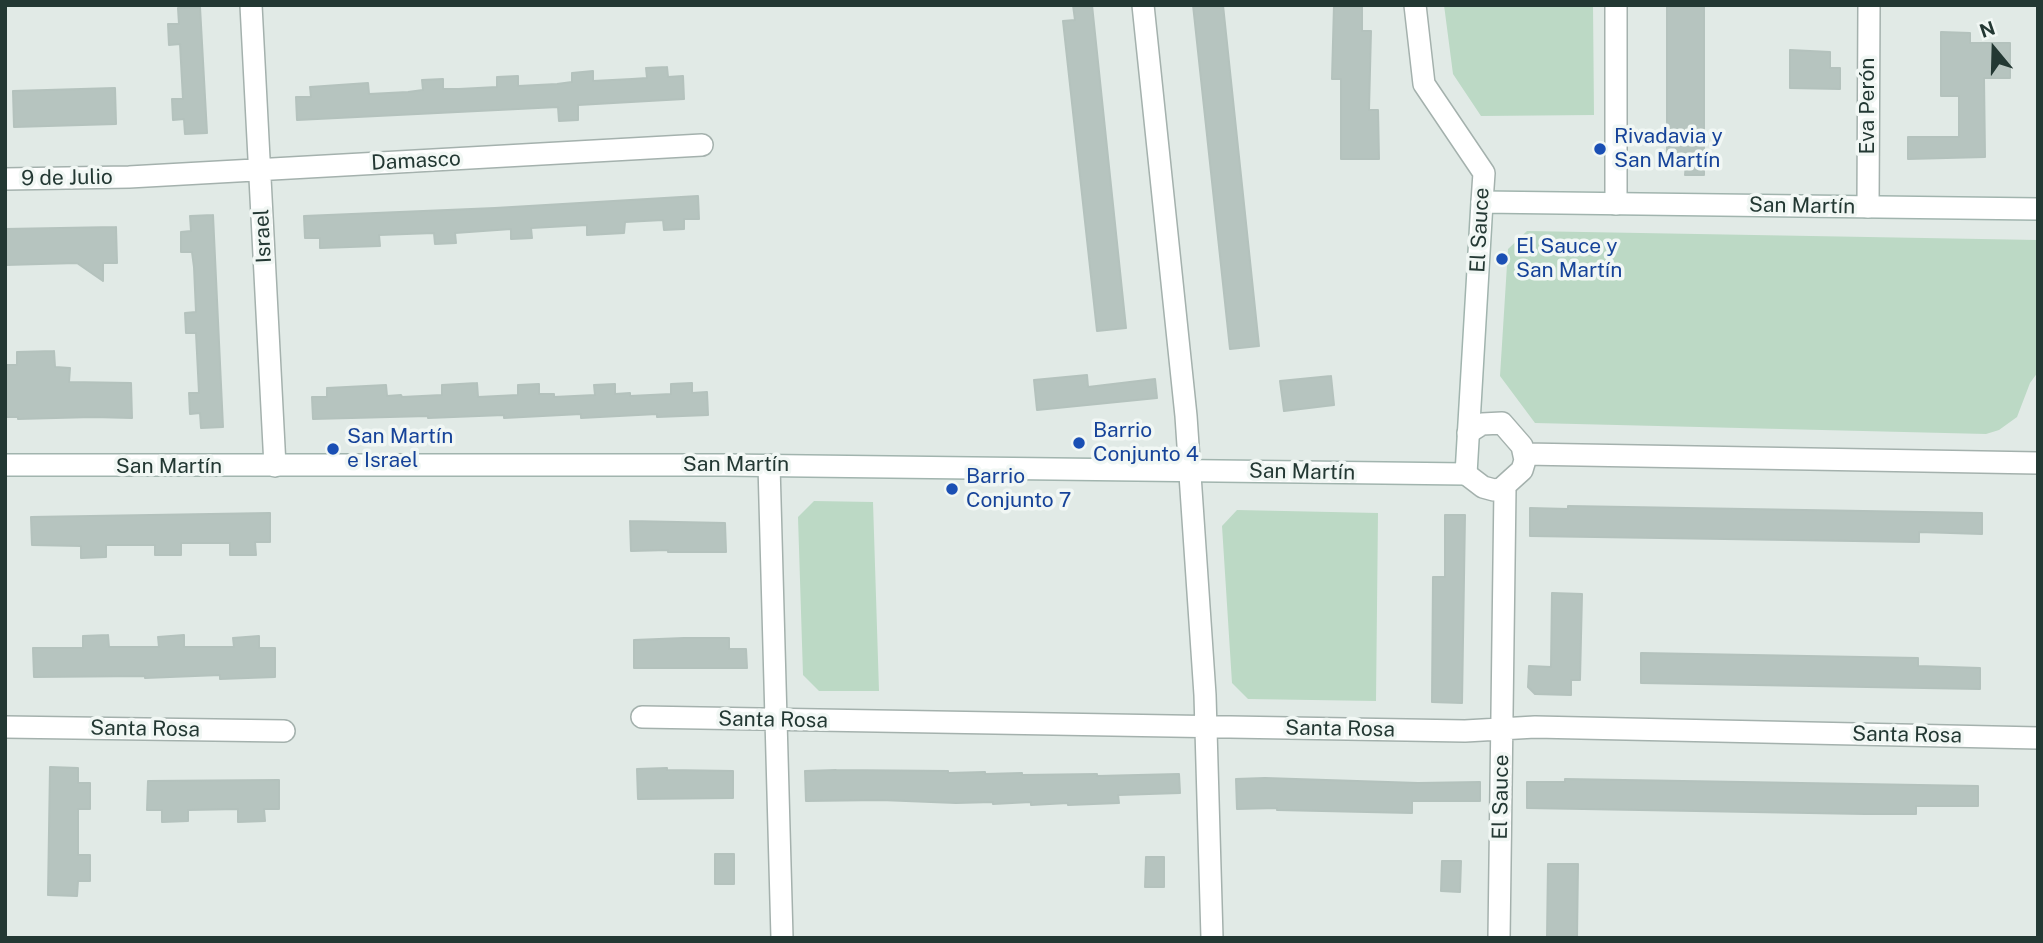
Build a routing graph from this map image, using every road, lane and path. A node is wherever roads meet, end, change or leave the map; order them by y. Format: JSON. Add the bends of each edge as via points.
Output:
{"nodes":[{"id":1,"x":251,"y":5,"type":"edge"},
{"id":2,"x":1143,"y":5,"type":"edge"},
{"id":3,"x":1415,"y":5,"type":"edge"},
{"id":4,"x":1616,"y":5,"type":"edge"},
{"id":5,"x":1869,"y":5,"type":"edge"},
{"id":6,"x":702,"y":145,"type":"dead end"},
{"id":7,"x":260,"y":169,"type":"junction"},
{"id":8,"x":129,"y":177,"type":"joint"},
{"id":9,"x":5,"y":179,"type":"edge"},
{"id":10,"x":1482,"y":202,"type":"junction"},
{"id":11,"x":1616,"y":204,"type":"junction"},
{"id":12,"x":1868,"y":207,"type":"junction"},
{"id":13,"x":2038,"y":209,"type":"edge"},
{"id":14,"x":1468,"y":433,"type":"junction"},
{"id":15,"x":1524,"y":454,"type":"junction"},
{"id":16,"x":2038,"y":463,"type":"edge"},
{"id":17,"x":769,"y":465,"type":"junction"},
{"id":18,"x":5,"y":466,"type":"edge"},
{"id":19,"x":275,"y":466,"type":"junction"},
{"id":20,"x":1190,"y":470,"type":"junction"},
{"id":21,"x":1466,"y":474,"type":"junction"},
{"id":22,"x":1505,"y":488,"type":"junction"},
{"id":23,"x":642,"y":718,"type":"dead end"},
{"id":24,"x":776,"y":720,"type":"junction"},
{"id":25,"x":5,"y":727,"type":"edge"},
{"id":26,"x":1206,"y":727,"type":"junction"},
{"id":27,"x":1502,"y":729,"type":"junction"},
{"id":28,"x":284,"y":731,"type":"dead end"},
{"id":29,"x":2038,"y":738,"type":"edge"},
{"id":30,"x":782,"y":938,"type":"edge"},
{"id":31,"x":1212,"y":938,"type":"edge"},
{"id":32,"x":1499,"y":938,"type":"edge"}],
"edges":[{"from":1,"to":7,"type":"street","name":"Israel"},
{"from":2,"to":20,"type":"street"},
{"from":3,"to":10,"type":"street","name":"El Sauce","via":[[1424,84],[1484,173]]},
{"from":4,"to":11,"type":"street"},
{"from":5,"to":12,"type":"street","name":"Eva Perón"},
{"from":6,"to":7,"type":"street","name":"Damasco"},
{"from":7,"to":8,"type":"street","name":"Damasco"},
{"from":7,"to":19,"type":"street","name":"Israel"},
{"from":8,"to":9,"type":"street","name":"9 de Julio"},
{"from":10,"to":11,"type":"street","name":"San Martín"},
{"from":10,"to":14,"type":"street","name":"El Sauce"},
{"from":11,"to":12,"type":"street","name":"San Martín"},
{"from":12,"to":13,"type":"street","name":"San Martín"},
{"from":14,"to":15,"type":"street","via":[[1482,424],[1502,423]]},
{"from":14,"to":21,"type":"street","name":"El Sauce"},
{"from":15,"to":16,"type":"street"},
{"from":15,"to":22,"type":"street","via":[[1522,470]]},
{"from":17,"to":19,"type":"street","name":"San Martín"},
{"from":17,"to":20,"type":"street","name":"San Martín"},
{"from":17,"to":24,"type":"street"},
{"from":18,"to":19,"type":"street","name":"San Martín"},
{"from":20,"to":21,"type":"street","name":"San Martín"},
{"from":20,"to":26,"type":"street"},
{"from":21,"to":22,"type":"street","via":[[1489,489]]},
{"from":22,"to":27,"type":"street","name":"El Sauce"},
{"from":23,"to":24,"type":"street","name":"Santa Rosa"},
{"from":24,"to":26,"type":"street","name":"Santa Rosa"},
{"from":24,"to":30,"type":"street"},
{"from":25,"to":28,"type":"street","name":"Santa Rosa"},
{"from":26,"to":27,"type":"street","name":"Santa Rosa"},
{"from":26,"to":31,"type":"street"},
{"from":27,"to":29,"type":"street","name":"Santa Rosa"},
{"from":27,"to":32,"type":"street","name":"El Sauce"}]}
